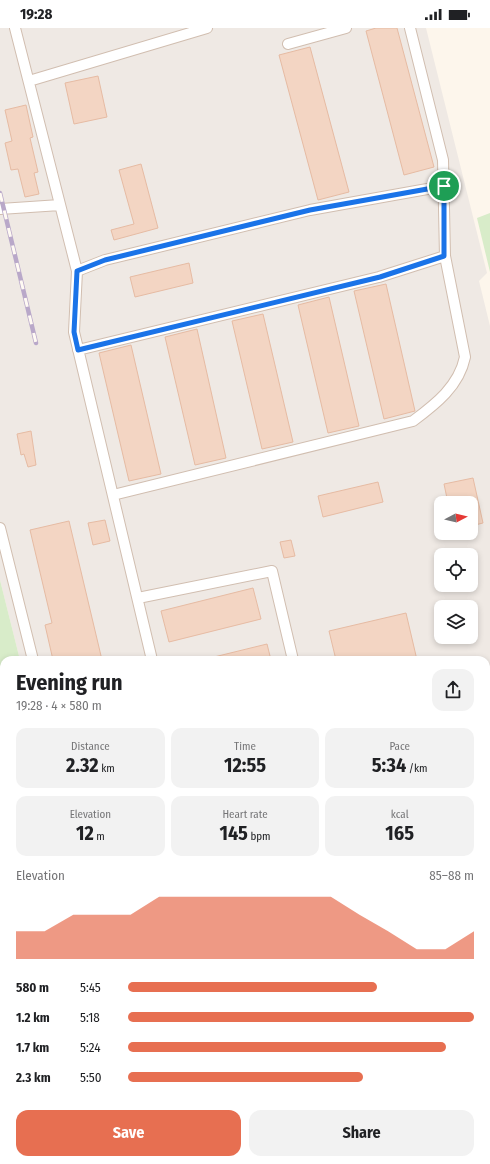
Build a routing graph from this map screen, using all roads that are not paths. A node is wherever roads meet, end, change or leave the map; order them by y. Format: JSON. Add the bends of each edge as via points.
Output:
{"nodes":[{"id":1,"x":15,"y":28,"type":"edge"},
{"id":2,"x":207,"y":28,"type":"edge"},
{"id":3,"x":346,"y":28,"type":"edge"},
{"id":4,"x":410,"y":28,"type":"edge"},
{"id":5,"x":288,"y":44,"type":"dead end"},
{"id":6,"x":29,"y":81,"type":"junction"},
{"id":7,"x":444,"y":186,"type":"junction"},
{"id":8,"x":60,"y":205,"type":"junction"},
{"id":9,"x":0,"y":209,"type":"edge"},
{"id":10,"x":444,"y":256,"type":"junction"},
{"id":11,"x":77,"y":271,"type":"junction"},
{"id":12,"x":78,"y":350,"type":"junction"},
{"id":13,"x":113,"y":495,"type":"junction"},
{"id":14,"x":0,"y":528,"type":"edge"},
{"id":15,"x":138,"y":598,"type":"junction"},
{"id":16,"x":33,"y":656,"type":"edge"},
{"id":17,"x":151,"y":656,"type":"edge"},
{"id":18,"x":292,"y":656,"type":"edge"}],
"edges":[{"from":1,"to":6,"type":"street"},
{"from":2,"to":6,"type":"street"},
{"from":3,"to":5,"type":"street"},
{"from":4,"to":7,"type":"street","via":[[443,160]]},
{"from":6,"to":8,"type":"street"},
{"from":7,"to":10,"type":"street"},
{"from":7,"to":11,"type":"street","via":[[310,210],[105,260]]},
{"from":8,"to":9,"type":"street"},
{"from":8,"to":11,"type":"street"},
{"from":10,"to":12,"type":"street","via":[[380,277]]},
{"from":10,"to":13,"type":"street","via":[[465,357],[462,370],[453,385],[434,406],[418,418]]},
{"from":11,"to":12,"type":"street","via":[[74,332]]},
{"from":12,"to":13,"type":"street"},
{"from":13,"to":15,"type":"street"},
{"from":14,"to":16,"type":"street"},
{"from":15,"to":17,"type":"street"},
{"from":15,"to":18,"type":"street","via":[[272,571]]}]}
